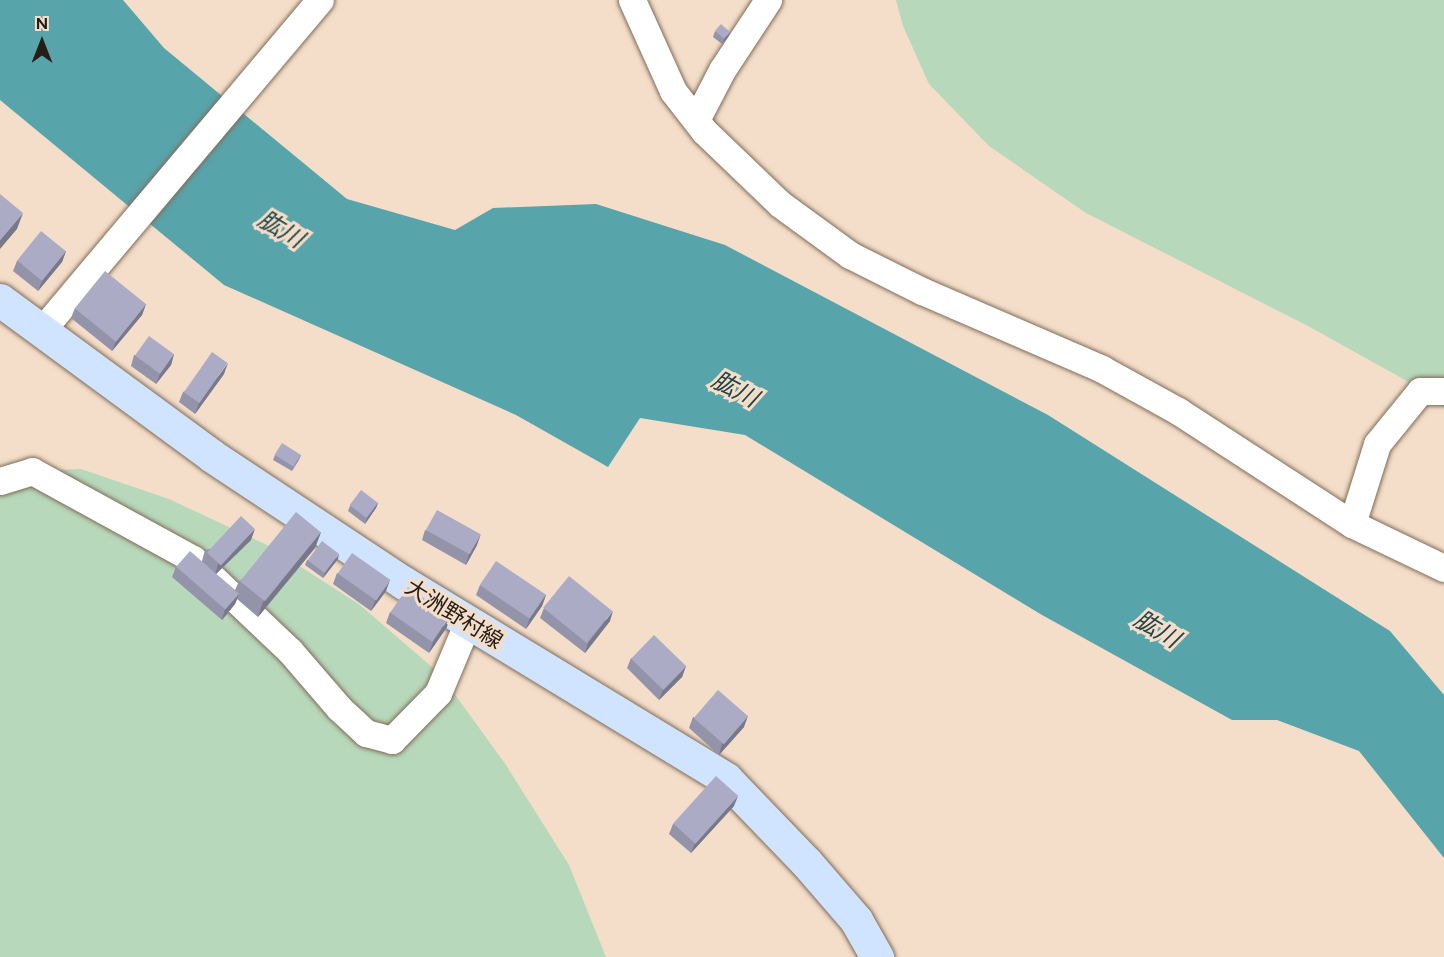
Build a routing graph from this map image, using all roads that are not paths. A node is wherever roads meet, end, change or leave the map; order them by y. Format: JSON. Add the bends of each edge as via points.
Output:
{"nodes":[{"id":1,"x":320,"y":0,"type":"edge"},
{"id":2,"x":632,"y":0,"type":"edge"},
{"id":3,"x":768,"y":0,"type":"edge"},
{"id":4,"x":696,"y":120,"type":"junction"},
{"id":5,"x":0,"y":300,"type":"edge"},
{"id":6,"x":41,"y":331,"type":"junction"},
{"id":7,"x":1444,"y":391,"type":"edge"},
{"id":8,"x":0,"y":481,"type":"edge"},
{"id":9,"x":1352,"y":524,"type":"junction"},
{"id":10,"x":1444,"y":568,"type":"edge"},
{"id":11,"x":467,"y":624,"type":"junction"},
{"id":12,"x":877,"y":957,"type":"edge"}],
"edges":[{"from":1,"to":6,"type":"street"},
{"from":2,"to":4,"type":"street","via":[[673,91]]},
{"from":3,"to":4,"type":"street","via":[[722,70]]},
{"from":4,"to":9,"type":"street","via":[[780,204],[850,255],[922,291],[1102,369],[1178,411]]},
{"from":5,"to":6,"type":"main road","name":"大洲野村線"},
{"from":6,"to":11,"type":"main road","name":"大洲野村線","via":[[212,456]]},
{"from":7,"to":9,"type":"street","via":[[1420,391],[1377,444]]},
{"from":8,"to":11,"type":"street","via":[[32,471],[193,559],[290,651],[366,733],[392,740],[438,693]]},
{"from":9,"to":10,"type":"street"},
{"from":11,"to":12,"type":"main road","name":"大洲野村線","via":[[726,779],[856,920]]}]}
